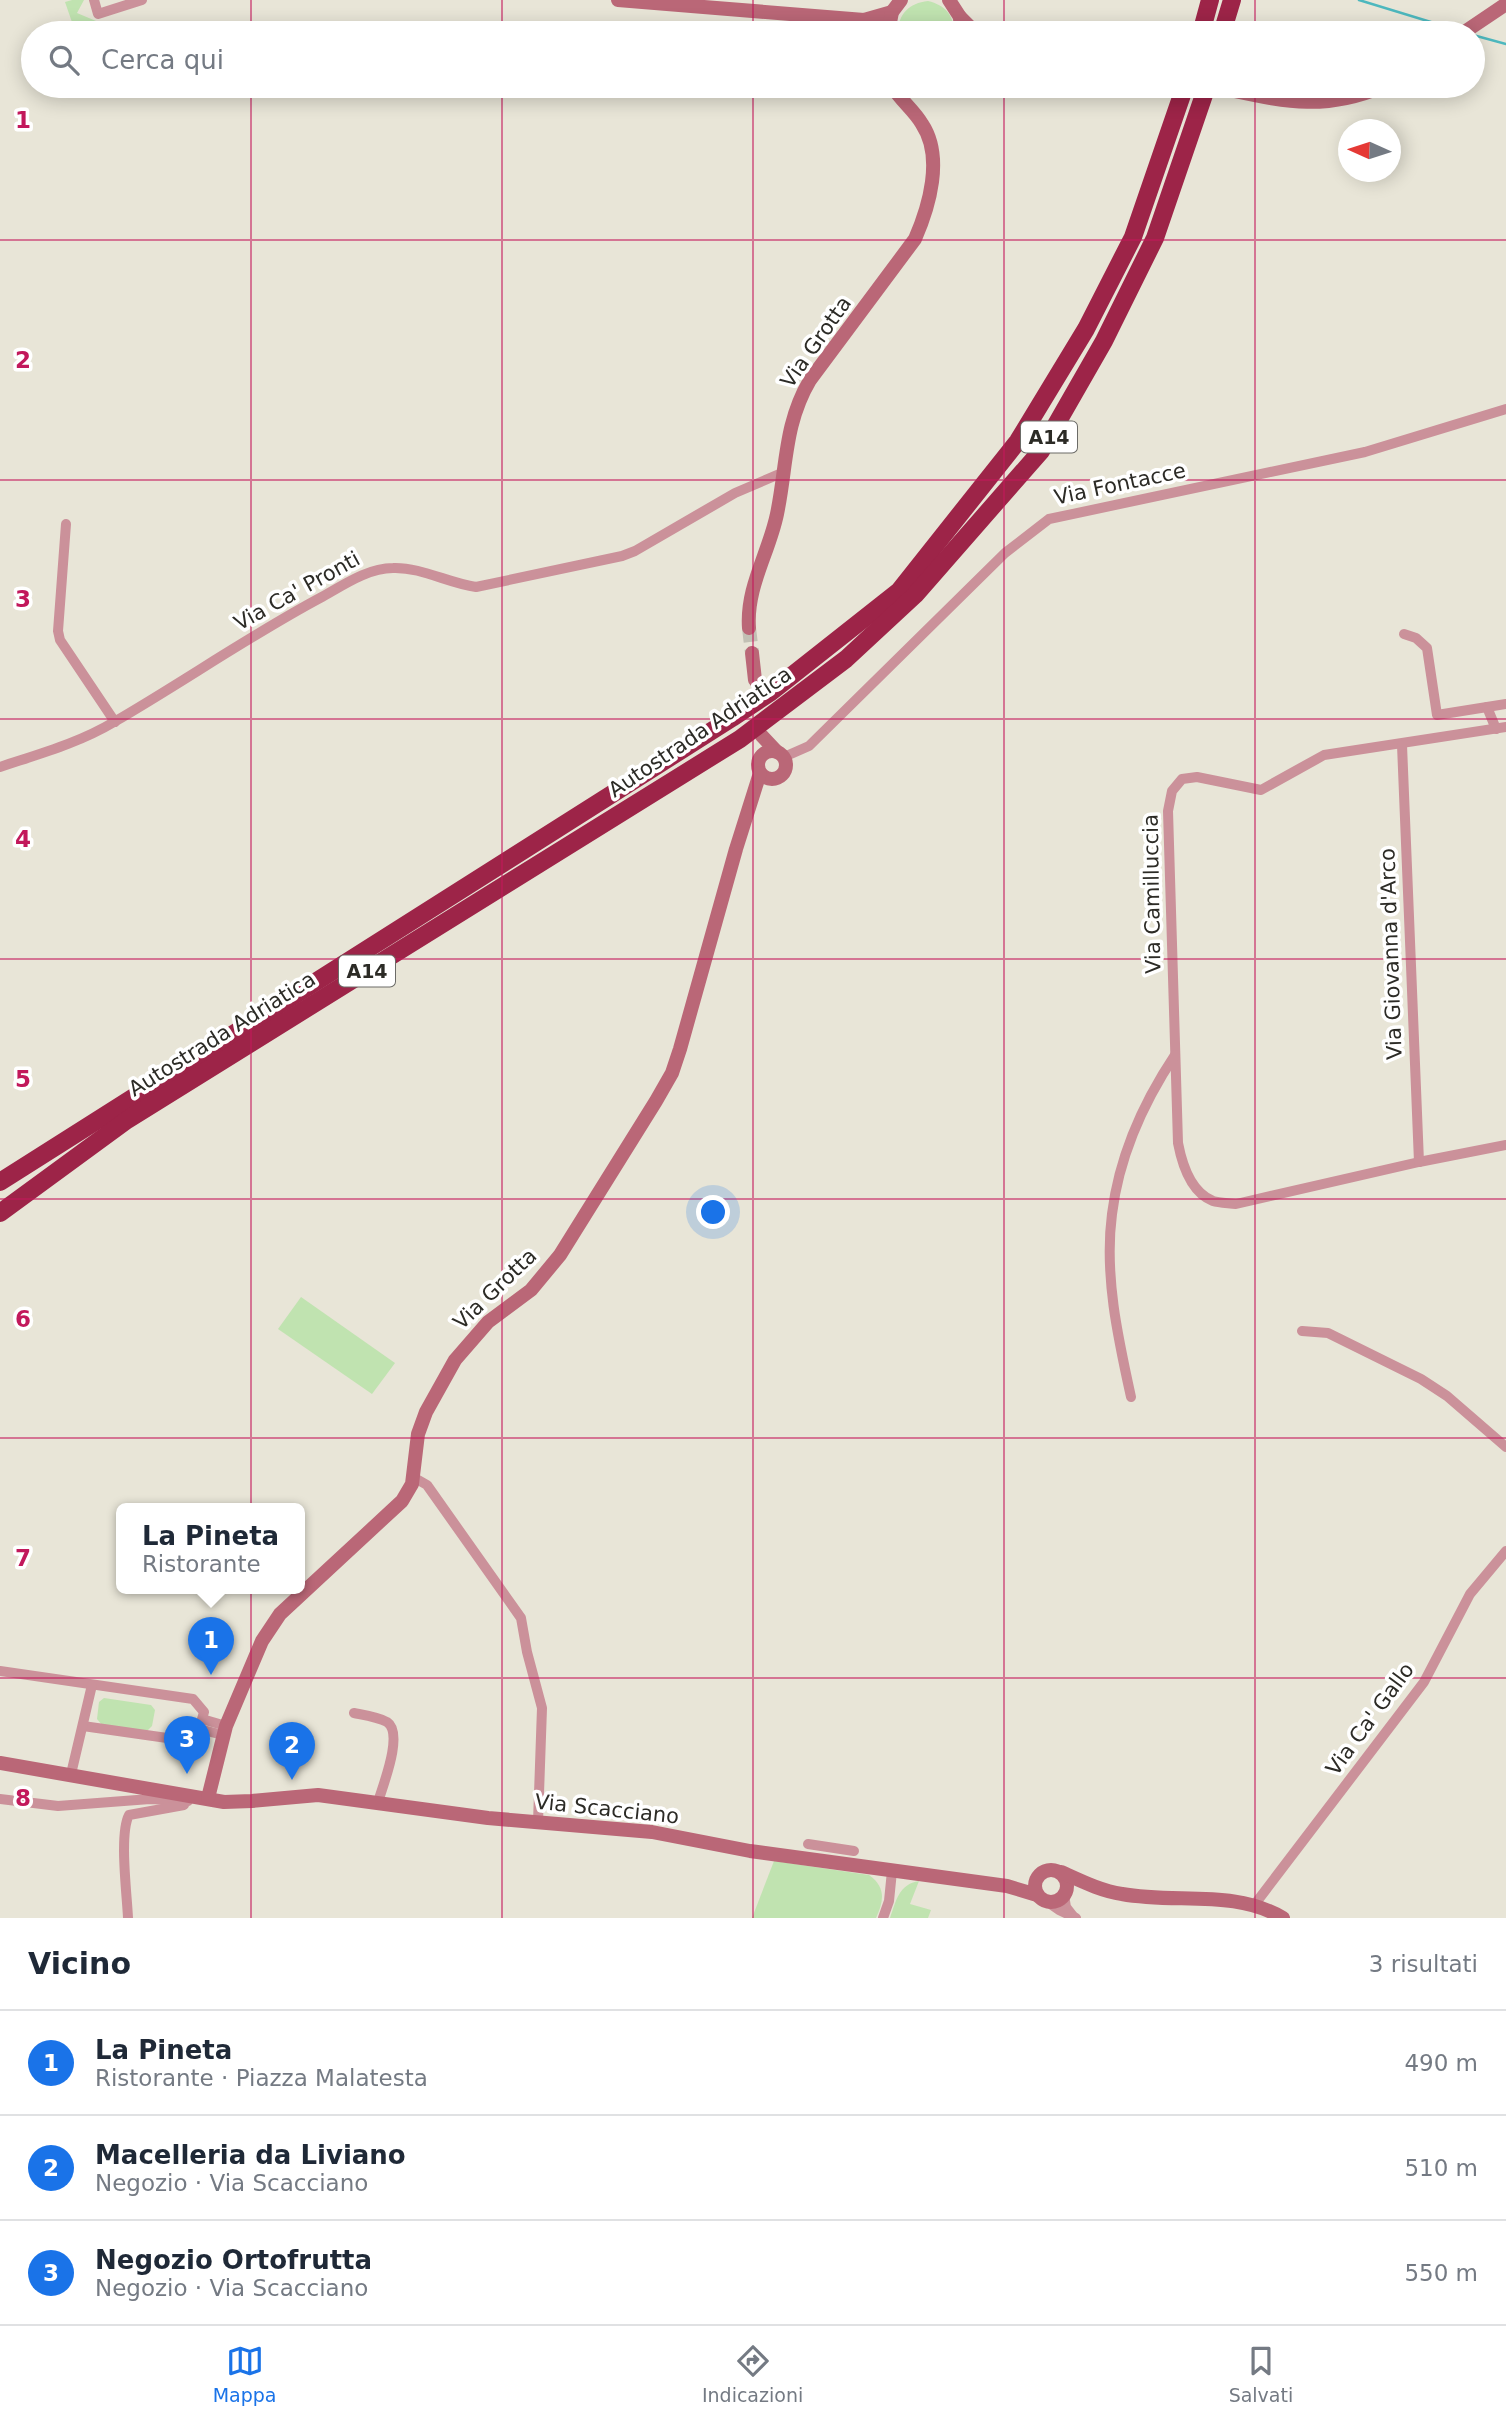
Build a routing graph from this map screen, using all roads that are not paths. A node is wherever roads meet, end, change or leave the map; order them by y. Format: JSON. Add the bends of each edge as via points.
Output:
{"nodes":[{"id":1,"x":94,"y":0,"type":"edge"},
{"id":2,"x":142,"y":0,"type":"edge"},
{"id":3,"x":618,"y":0,"type":"edge"},
{"id":4,"x":949,"y":0,"type":"edge"},
{"id":5,"x":1210,"y":0,"type":"edge"},
{"id":6,"x":1232,"y":0,"type":"edge"},
{"id":7,"x":1506,"y":4,"type":"edge"},
{"id":8,"x":896,"y":6,"type":"edge"},
{"id":9,"x":960,"y":17,"type":"junction"},
{"id":10,"x":864,"y":20,"type":"joint"},
{"id":11,"x":960,"y":21,"type":"edge"},
{"id":12,"x":964,"y":21,"type":"edge"},
{"id":13,"x":1204,"y":21,"type":"edge"},
{"id":14,"x":1226,"y":21,"type":"edge"},
{"id":15,"x":1481,"y":21,"type":"edge"},
{"id":16,"x":905,"y":98,"type":"edge"},
{"id":17,"x":1181,"y":98,"type":"edge"},
{"id":18,"x":1205,"y":98,"type":"edge"},
{"id":19,"x":1270,"y":98,"type":"edge"},
{"id":20,"x":1348,"y":98,"type":"edge"},
{"id":21,"x":1506,"y":409,"type":"edge"},
{"id":22,"x":784,"y":472,"type":"junction"},
{"id":23,"x":66,"y":524,"type":"dead end"},
{"id":24,"x":749,"y":628,"type":"tunnel mouth"},
{"id":25,"x":1404,"y":634,"type":"dead end"},
{"id":26,"x":752,"y":653,"type":"tunnel mouth"},
{"id":27,"x":755,"y":680,"type":"dead end"},
{"id":28,"x":1506,"y":704,"type":"edge"},
{"id":29,"x":1488,"y":707,"type":"junction"},
{"id":30,"x":115,"y":722,"type":"junction"},
{"id":31,"x":1501,"y":728,"type":"edge"},
{"id":32,"x":1402,"y":745,"type":"junction"},
{"id":33,"x":780,"y":755,"type":"junction"},
{"id":34,"x":0,"y":766,"type":"edge"},
{"id":35,"x":760,"y":773,"type":"junction"},
{"id":36,"x":1175,"y":1055,"type":"junction"},
{"id":37,"x":1506,"y":1145,"type":"edge"},
{"id":38,"x":1419,"y":1162,"type":"junction"},
{"id":39,"x":0,"y":1182,"type":"edge"},
{"id":40,"x":0,"y":1213,"type":"edge"},
{"id":41,"x":1302,"y":1331,"type":"dead end"},
{"id":42,"x":1131,"y":1397,"type":"dead end"},
{"id":43,"x":1506,"y":1447,"type":"edge"},
{"id":44,"x":413,"y":1478,"type":"junction"},
{"id":45,"x":1506,"y":1551,"type":"edge"},
{"id":46,"x":305,"y":1591,"type":"edge"},
{"id":47,"x":302,"y":1594,"type":"edge"},
{"id":48,"x":0,"y":1671,"type":"edge"},
{"id":49,"x":92,"y":1685,"type":"junction"},
{"id":50,"x":354,"y":1713,"type":"dead end"},
{"id":51,"x":83,"y":1726,"type":"junction"},
{"id":52,"x":224,"y":1730,"type":"junction"},
{"id":53,"x":0,"y":1763,"type":"edge"},
{"id":54,"x":71,"y":1774,"type":"junction"},
{"id":55,"x":0,"y":1800,"type":"edge"},
{"id":56,"x":203,"y":1800,"type":"junction"},
{"id":57,"x":378,"y":1802,"type":"junction"},
{"id":58,"x":538,"y":1822,"type":"junction"},
{"id":59,"x":808,"y":1844,"type":"dead end"},
{"id":60,"x":854,"y":1851,"type":"dead end"},
{"id":61,"x":831,"y":1855,"type":"junction"},
{"id":62,"x":892,"y":1871,"type":"junction"},
{"id":63,"x":1061,"y":1872,"type":"junction"},
{"id":64,"x":1039,"y":1875,"type":"junction"},
{"id":65,"x":1007,"y":1886,"type":"junction"},
{"id":66,"x":1098,"y":1888,"type":"junction"},
{"id":67,"x":1064,"y":1895,"type":"junction"},
{"id":68,"x":1042,"y":1898,"type":"junction"},
{"id":69,"x":1255,"y":1904,"type":"junction"},
{"id":70,"x":1075,"y":1917,"type":"edge"},
{"id":71,"x":128,"y":1918,"type":"edge"},
{"id":72,"x":883,"y":1918,"type":"edge"},
{"id":73,"x":1283,"y":1918,"type":"edge"}],
"edges":[{"from":1,"to":2,"type":"street","via":[[98,14]]},
{"from":3,"to":10,"type":"street"},
{"from":4,"to":9,"type":"street"},
{"from":5,"to":13,"type":"highway"},
{"from":6,"to":14,"type":"highway"},
{"from":7,"to":15,"type":"street"},
{"from":8,"to":10,"type":"street"},
{"from":9,"to":11,"type":"street"},
{"from":9,"to":12,"type":"street"},
{"from":16,"to":22,"type":"street","name":"Via Grotta","via":[[923,124],[932,152],[925,217],[908,250],[799,399]]},
{"from":17,"to":39,"type":"highway","name":"Autostrada Adriatica","number":"A14","via":[[1133,237],[1086,329],[1018,441],[899,591],[732,718]]},
{"from":18,"to":40,"type":"highway","name":"Autostrada Adriatica","number":"A14","via":[[1155,239],[1041,451],[915,595],[846,659],[740,739],[127,1120]]},
{"from":19,"to":20,"type":"street","via":[[1300,103]]},
{"from":21,"to":33,"type":"street","name":"Via Fontacce","via":[[1365,452],[1049,519],[1004,553],[810,746]]},
{"from":22,"to":24,"type":"street","name":"Via Grotta","via":[[777,514],[750,597]]},
{"from":22,"to":30,"type":"street","name":"Via Ca' Pronti","via":[[735,493],[653,543],[622,556],[476,587],[394,568],[359,576]]},
{"from":23,"to":30,"type":"street","via":[[58,631]]},
{"from":25,"to":29,"type":"street","via":[[1427,648],[1437,715]]},
{"from":26,"to":27,"type":"street"},
{"from":28,"to":29,"type":"street"},
{"from":29,"to":31,"type":"street"},
{"from":30,"to":34,"type":"street","name":"Via Ca' Pronti"},
{"from":31,"to":32,"type":"street","name":"Via Camilluccia"},
{"from":32,"to":36,"type":"street","name":"Via Camilluccia","via":[[1324,755],[1261,790],[1197,777],[1182,779],[1172,791],[1168,811]]},
{"from":32,"to":38,"type":"street","name":"Via Giovanna d'Arco"},
{"from":33,"to":35,"type":"street","via":[[769,751],[762,755]]},
{"from":33,"to":35,"type":"street","via":[[785,770],[780,777],[767,779]]},
{"from":35,"to":44,"type":"street","name":"Via Grotta","via":[[672,1073],[560,1255],[531,1290],[488,1322],[455,1360],[418,1434]]},
{"from":36,"to":38,"type":"street","name":"Via Camilluccia","via":[[1183,1168],[1212,1200],[1236,1204]]},
{"from":36,"to":42,"type":"street","via":[[1135,1127],[1111,1215],[1117,1330]]},
{"from":37,"to":38,"type":"street","name":"Via Camilluccia"},
{"from":41,"to":43,"type":"street","via":[[1328,1333],[1421,1378]]},
{"from":44,"to":46,"type":"street","name":"Via Grotta","via":[[401,1501]]},
{"from":44,"to":58,"type":"street","via":[[427,1485],[521,1618],[542,1708]]},
{"from":45,"to":69,"type":"street","name":"Via Ca' Gallo","via":[[1470,1594],[1424,1682]]},
{"from":47,"to":52,"type":"street","name":"Via Grotta","via":[[262,1641]]},
{"from":48,"to":49,"type":"street"},
{"from":49,"to":51,"type":"street"},
{"from":49,"to":52,"type":"street","via":[[193,1699],[204,1712],[202,1719]]},
{"from":50,"to":57,"type":"street","via":[[386,1721],[394,1731]]},
{"from":51,"to":52,"type":"street","via":[[195,1742],[199,1729]]},
{"from":51,"to":54,"type":"street"},
{"from":52,"to":56,"type":"street","name":"Via Grotta"},
{"from":53,"to":54,"type":"street","name":"Via Scacciano"},
{"from":54,"to":56,"type":"street","name":"Via Scacciano"},
{"from":55,"to":56,"type":"street","via":[[58,1806]]},
{"from":56,"to":57,"type":"street","name":"Via Scacciano","via":[[318,1795]]},
{"from":56,"to":71,"type":"street","via":[[129,1815],[124,1835]]},
{"from":57,"to":58,"type":"street","name":"Via Scacciano"},
{"from":58,"to":61,"type":"street","name":"Via Scacciano","via":[[652,1832],[750,1851]]},
{"from":59,"to":61,"type":"street","name":"Via Scacciano"},
{"from":60,"to":61,"type":"street","name":"Via Scacciano"},
{"from":61,"to":62,"type":"street","name":"Via Scacciano"},
{"from":62,"to":65,"type":"street","name":"Via Scacciano"},
{"from":62,"to":72,"type":"street"},
{"from":63,"to":64,"type":"street","name":"Via Scacciano","via":[[1049,1869]]},
{"from":63,"to":66,"type":"street"},
{"from":63,"to":67,"type":"street","via":[[1067,1883]]},
{"from":64,"to":65,"type":"street","name":"Via Scacciano"},
{"from":64,"to":68,"type":"street","via":[[1035,1884]]},
{"from":65,"to":68,"type":"street","name":"Via Scacciano"},
{"from":66,"to":67,"type":"street","via":[[1075,1889]]},
{"from":66,"to":69,"type":"street","via":[[1123,1895]]},
{"from":67,"to":68,"type":"street","via":[[1056,1901]]},
{"from":67,"to":70,"type":"street","via":[[1066,1907]]},
{"from":68,"to":70,"type":"street"},
{"from":69,"to":73,"type":"street"}]}
